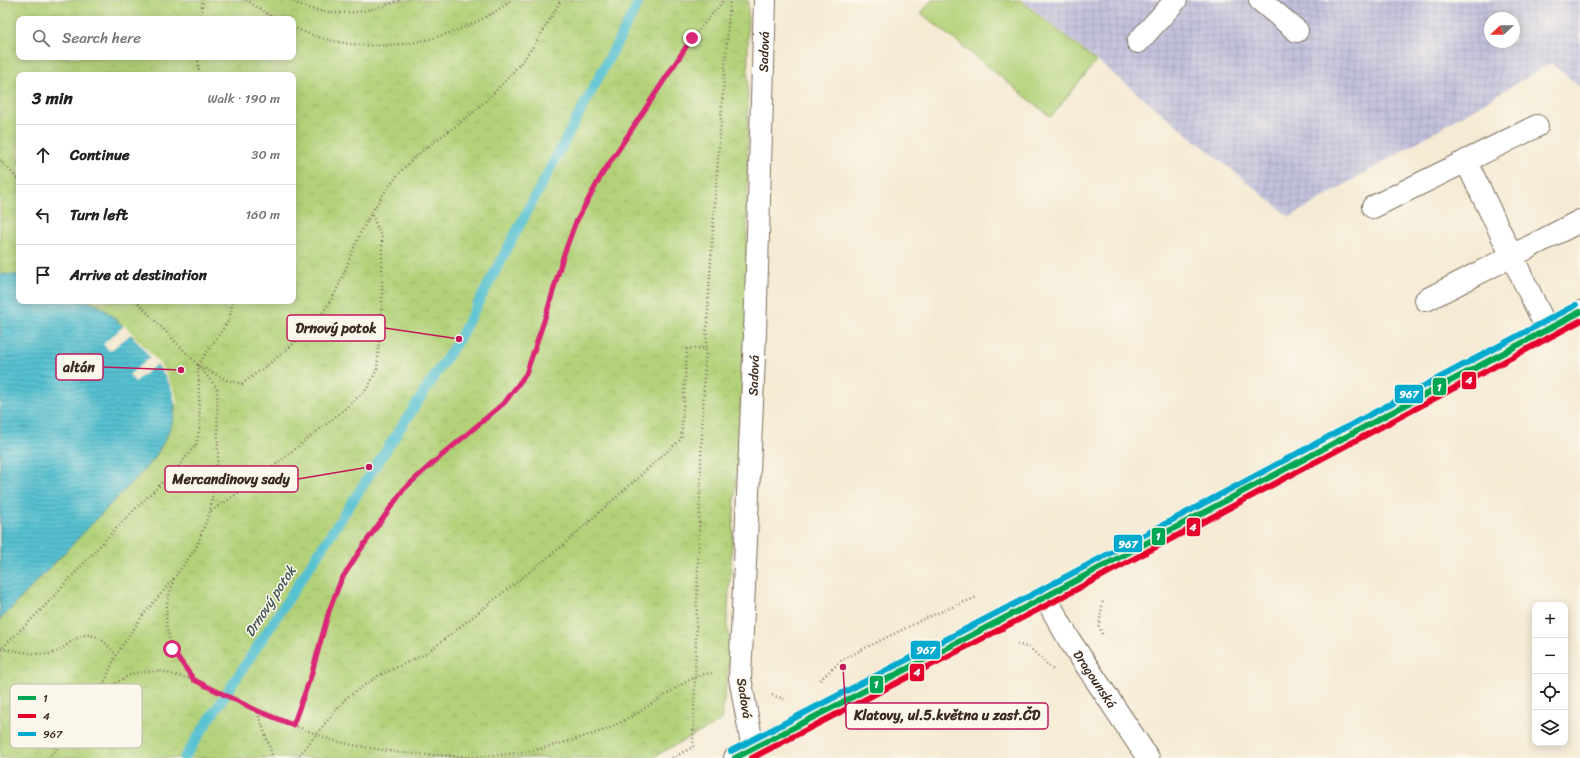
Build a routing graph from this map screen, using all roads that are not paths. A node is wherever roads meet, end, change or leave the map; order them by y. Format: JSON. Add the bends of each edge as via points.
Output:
{"nodes":[{"id":1,"x":765,"y":0,"type":"edge"},
{"id":2,"x":1176,"y":0,"type":"edge"},
{"id":3,"x":1260,"y":0,"type":"edge"},
{"id":4,"x":1297,"y":31,"type":"dead end"},
{"id":5,"x":1138,"y":42,"type":"dead end"},
{"id":6,"x":1537,"y":126,"type":"dead end"},
{"id":7,"x":1466,"y":161,"type":"junction"},
{"id":8,"x":1373,"y":207,"type":"dead end"},
{"id":9,"x":1580,"y":221,"type":"edge"},
{"id":10,"x":1512,"y":256,"type":"junction"},
{"id":11,"x":1426,"y":300,"type":"dead end"},
{"id":12,"x":1580,"y":312,"type":"edge"},
{"id":13,"x":1547,"y":329,"type":"junction"},
{"id":14,"x":1045,"y":597,"type":"junction"},
{"id":15,"x":744,"y":753,"type":"edge"},
{"id":16,"x":1148,"y":758,"type":"edge"}],
"edges":[{"from":1,"to":15,"type":"street","name":"Sadová","via":[[756,334],[740,678]]},
{"from":2,"to":5,"type":"street"},
{"from":3,"to":4,"type":"street"},
{"from":6,"to":7,"type":"street"},
{"from":7,"to":8,"type":"street"},
{"from":7,"to":10,"type":"street"},
{"from":9,"to":10,"type":"street"},
{"from":10,"to":11,"type":"street"},
{"from":10,"to":13,"type":"street"},
{"from":12,"to":13,"type":"street"},
{"from":13,"to":14,"type":"street"},
{"from":14,"to":15,"type":"street"},
{"from":14,"to":16,"type":"street","name":"Dragounská","via":[[1070,641]]}]}
